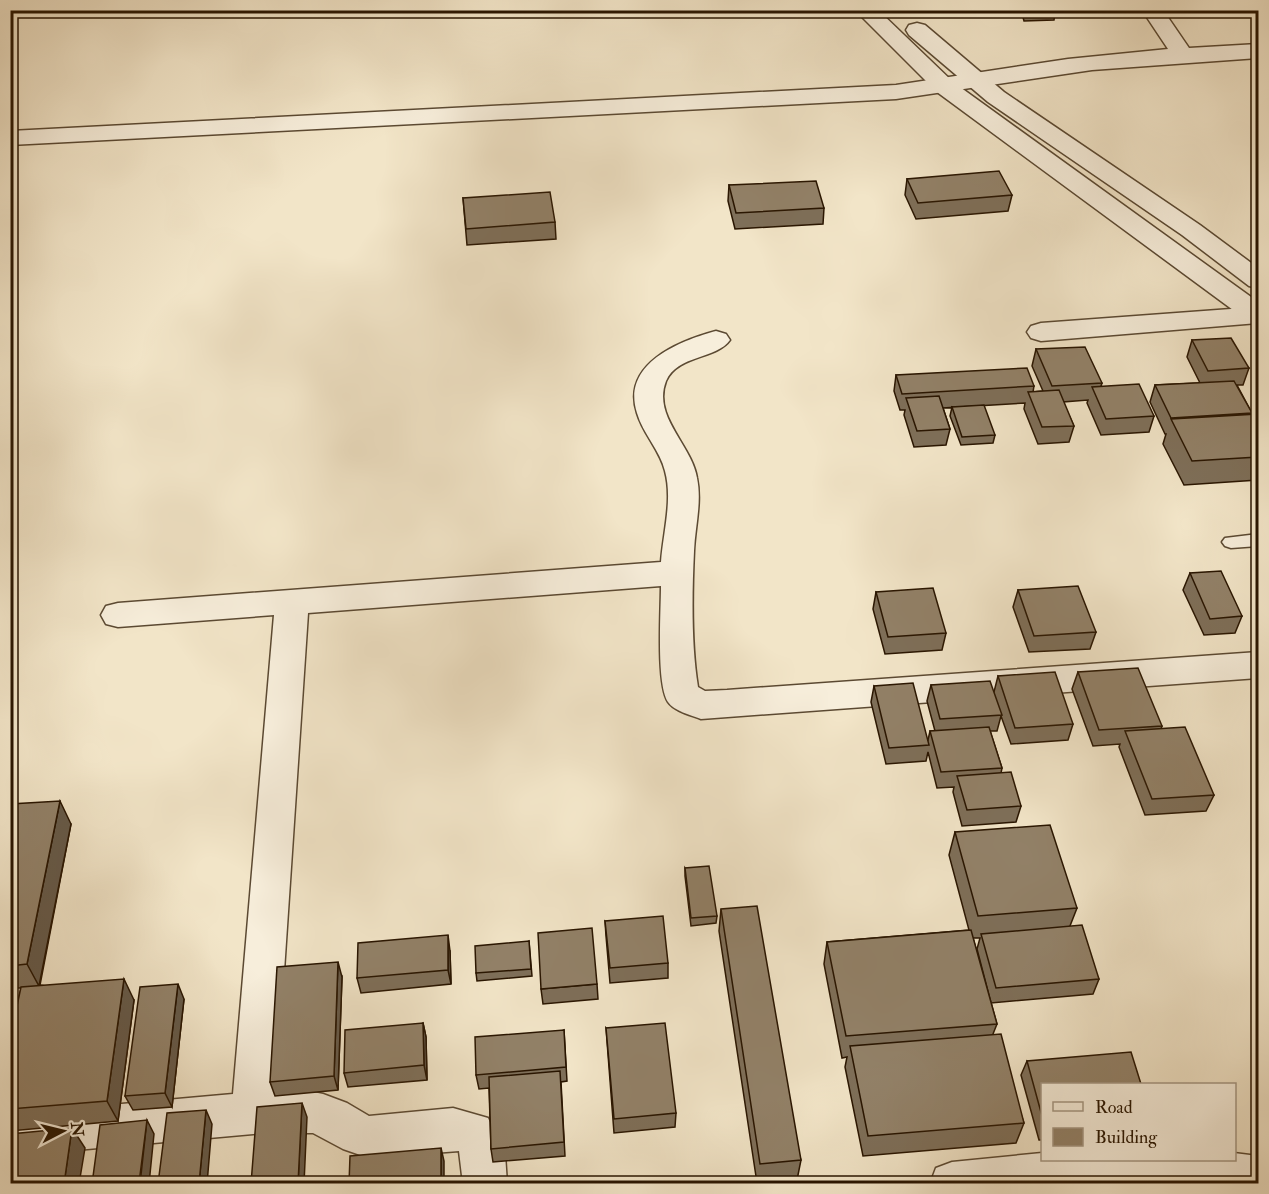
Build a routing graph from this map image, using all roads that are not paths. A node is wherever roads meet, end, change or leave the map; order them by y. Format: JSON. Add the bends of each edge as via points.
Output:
{"nodes":[{"id":1,"x":865,"y":10,"type":"edge"},
{"id":2,"x":897,"y":10,"type":"edge"},
{"id":3,"x":1152,"y":10,"type":"edge"},
{"id":4,"x":1258,"y":51,"type":"edge"},
{"id":5,"x":1182,"y":54,"type":"junction"},
{"id":6,"x":976,"y":81,"type":"junction"},
{"id":7,"x":945,"y":87,"type":"junction"},
{"id":8,"x":10,"y":138,"type":"edge"},
{"id":9,"x":1258,"y":280,"type":"edge"},
{"id":10,"x":1258,"y":315,"type":"edge"},
{"id":11,"x":1041,"y":332,"type":"dead end"},
{"id":12,"x":716,"y":340,"type":"dead end"},
{"id":13,"x":1258,"y":540,"type":"edge"},
{"id":14,"x":1231,"y":542,"type":"dead end"},
{"id":15,"x":678,"y":573,"type":"junction"},
{"id":16,"x":292,"y":601,"type":"junction"},
{"id":17,"x":118,"y":615,"type":"dead end"},
{"id":18,"x":1258,"y":665,"type":"edge"},
{"id":19,"x":253,"y":1113,"type":"junction"},
{"id":20,"x":10,"y":1135,"type":"edge"},
{"id":21,"x":1258,"y":1178,"type":"edge"},
{"id":22,"x":485,"y":1184,"type":"edge"},
{"id":23,"x":952,"y":1184,"type":"edge"}],
"edges":[{"from":1,"to":7,"type":"street"},
{"from":2,"to":6,"type":"street"},
{"from":3,"to":5,"type":"street"},
{"from":4,"to":5,"type":"street"},
{"from":5,"to":6,"type":"street"},
{"from":6,"to":7,"type":"street"},
{"from":6,"to":9,"type":"street"},
{"from":7,"to":8,"type":"street","via":[[734,102]]},
{"from":7,"to":10,"type":"street"},
{"from":10,"to":11,"type":"street"},
{"from":12,"to":15,"type":"street","via":[[662,364],[649,392],[650,413],[681,472]]},
{"from":13,"to":14,"type":"lane"},
{"from":15,"to":16,"type":"street"},
{"from":15,"to":18,"type":"street","via":[[682,695],[701,705]]},
{"from":16,"to":17,"type":"street"},
{"from":16,"to":19,"type":"street"},
{"from":19,"to":20,"type":"street"},
{"from":19,"to":22,"type":"street","via":[[289,1111],[331,1117],[352,1152],[369,1137],[453,1129],[473,1133],[483,1154]]},
{"from":21,"to":23,"type":"street","via":[[1128,1166]]}]}
